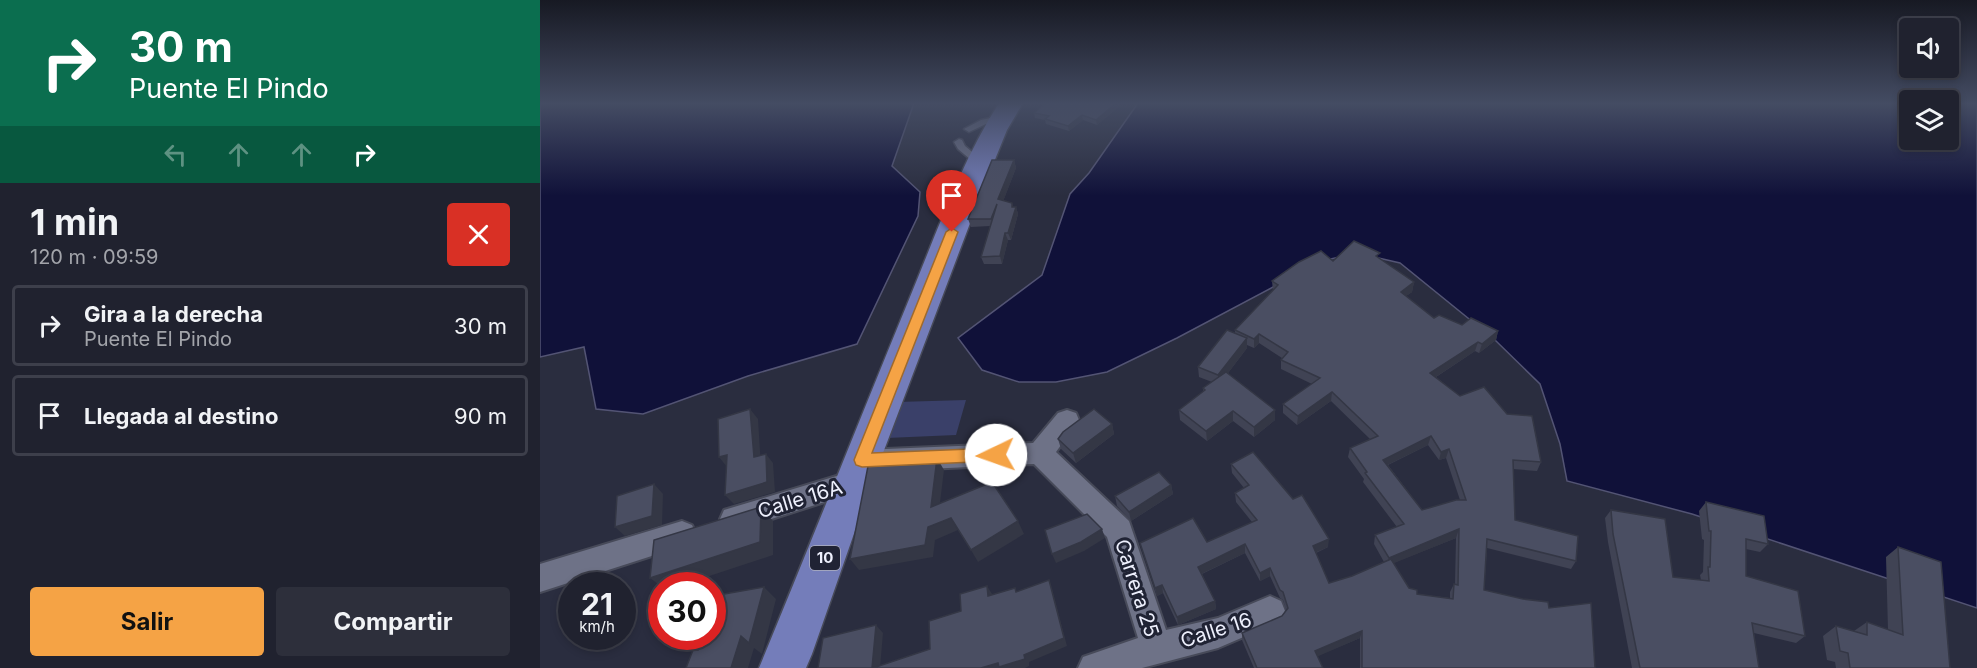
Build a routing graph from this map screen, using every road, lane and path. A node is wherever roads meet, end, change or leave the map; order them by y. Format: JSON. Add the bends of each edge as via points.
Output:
{"nodes":[{"id":1,"x":995,"y":134,"type":"edge"},
{"id":2,"x":959,"y":142,"type":"dead end"},
{"id":3,"x":975,"y":176,"type":"junction"},
{"id":4,"x":1066,"y":420,"type":"dead end"},
{"id":5,"x":1040,"y":453,"type":"junction"},
{"id":6,"x":861,"y":464,"type":"junction"},
{"id":7,"x":540,"y":578,"type":"edge"},
{"id":8,"x":1270,"y":611,"type":"dead end"},
{"id":9,"x":1156,"y":648,"type":"junction"},
{"id":10,"x":782,"y":668,"type":"edge"},
{"id":11,"x":1094,"y":668,"type":"edge"}],
"edges":[{"from":1,"to":3,"type":"main road","number":"10"},
{"from":2,"to":3,"type":"lane"},
{"from":3,"to":6,"type":"main road","number":"10"},
{"from":4,"to":5,"type":"street"},
{"from":5,"to":6,"type":"street","name":"Calle 16A"},
{"from":5,"to":9,"type":"street","name":"Carrera 25","via":[[1119,530]]},
{"from":6,"to":7,"type":"street","name":"Calle 16A"},
{"from":6,"to":10,"type":"main road","number":"10"},
{"from":8,"to":9,"type":"street","name":"Calle 16","via":[[1218,633]]},
{"from":9,"to":11,"type":"street","name":"Calle 16"}]}
